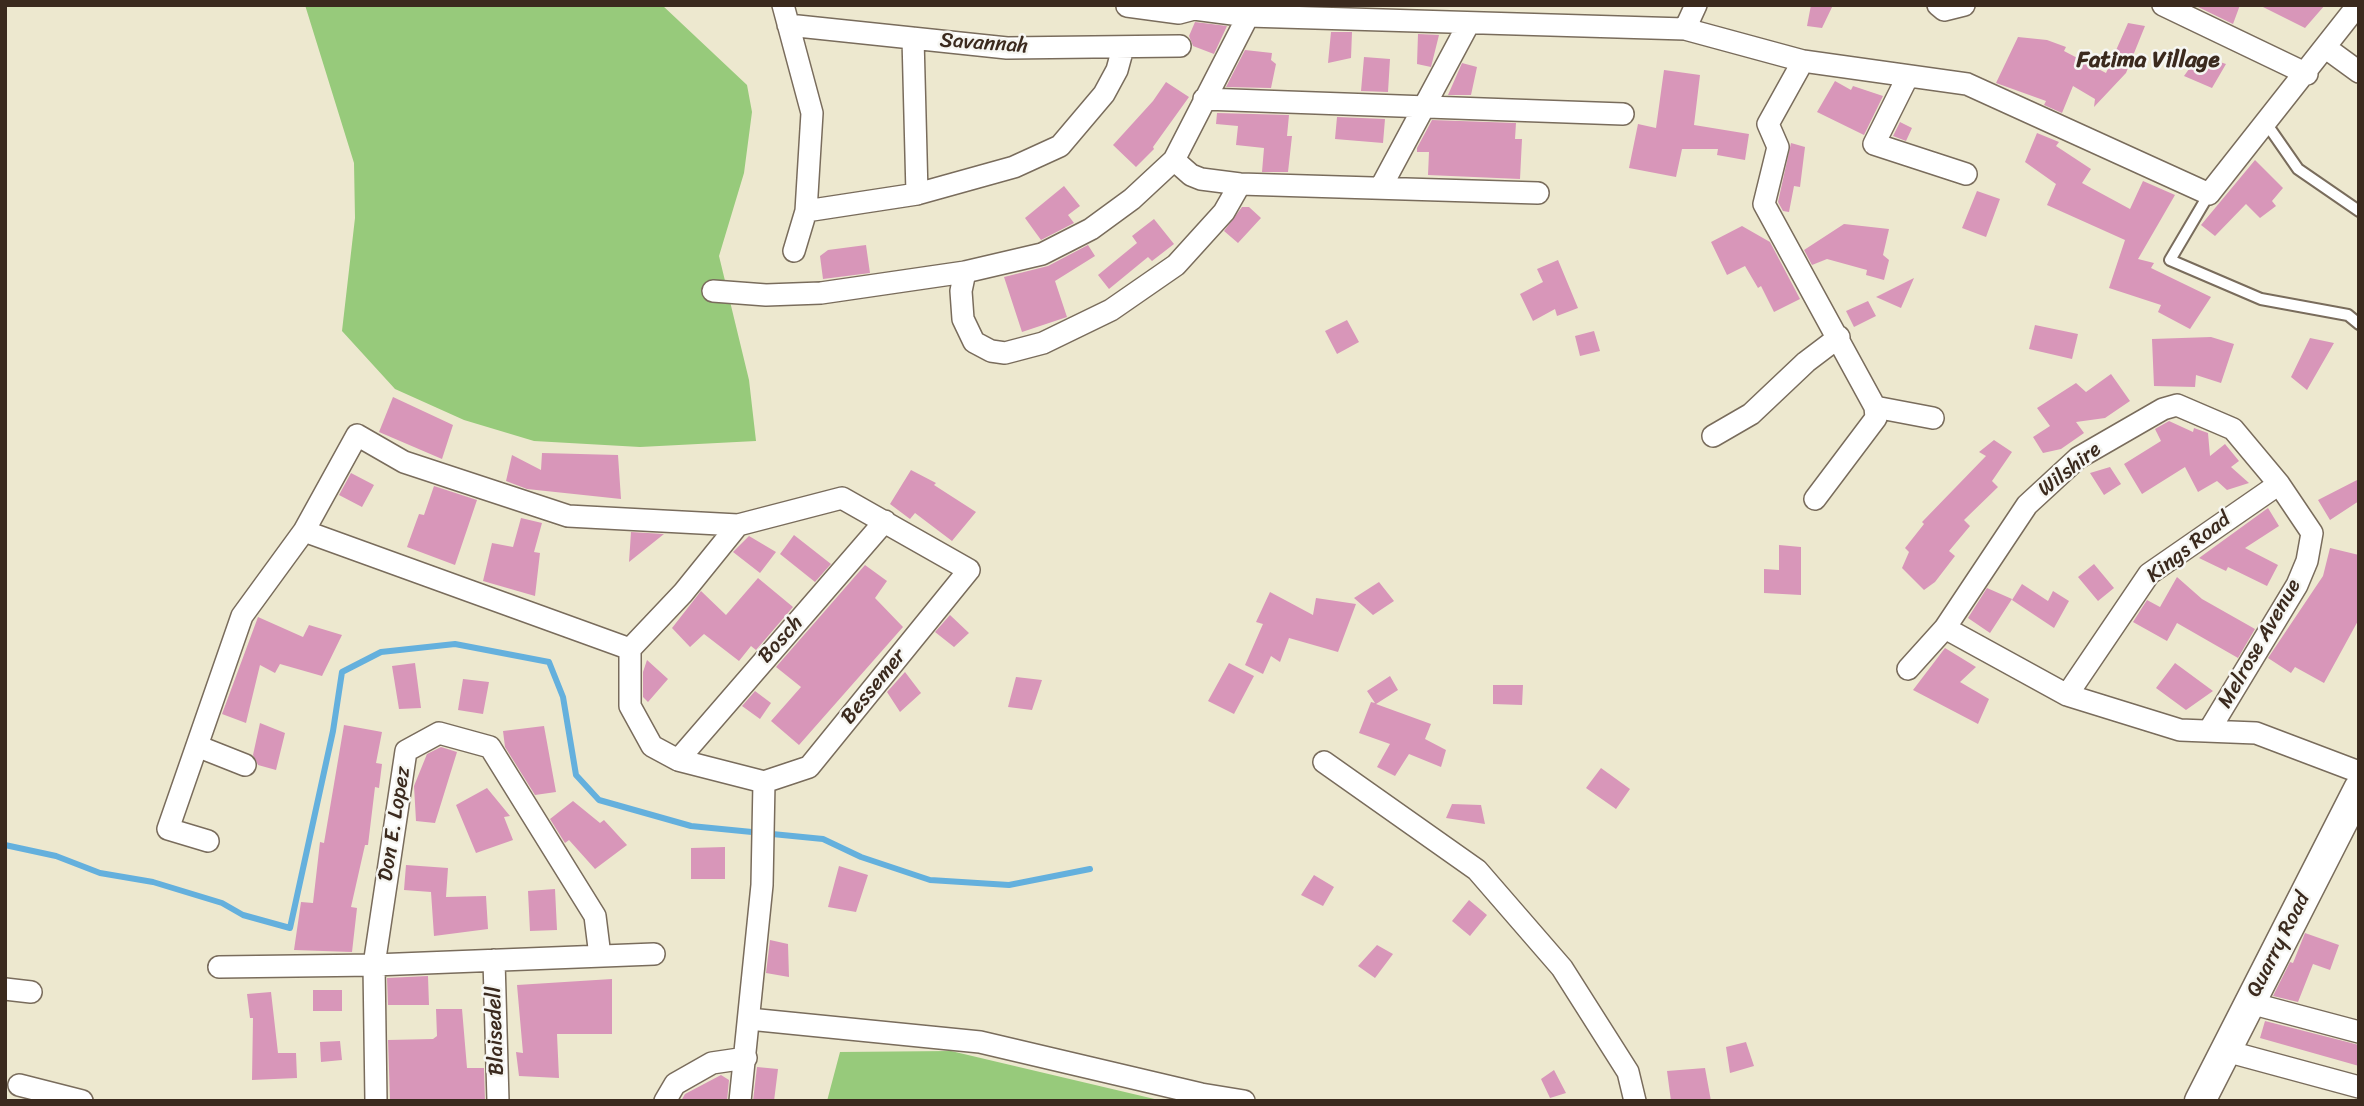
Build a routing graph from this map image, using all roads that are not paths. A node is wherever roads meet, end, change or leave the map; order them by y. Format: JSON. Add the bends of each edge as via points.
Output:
{"nodes":[{"id":1,"x":1696,"y":5,"type":"edge"},
{"id":2,"x":1938,"y":5,"type":"edge"},
{"id":3,"x":1964,"y":5,"type":"edge"},
{"id":4,"x":2163,"y":5,"type":"edge"},
{"id":5,"x":2358,"y":5,"type":"edge"},
{"id":6,"x":1127,"y":6,"type":"edge"},
{"id":7,"x":786,"y":15,"type":"edge"},
{"id":8,"x":1248,"y":16,"type":"junction"},
{"id":9,"x":1469,"y":23,"type":"junction"},
{"id":10,"x":1685,"y":29,"type":"junction"},
{"id":11,"x":913,"y":38,"type":"junction"},
{"id":12,"x":1180,"y":46,"type":"dead end"},
{"id":13,"x":1123,"y":48,"type":"junction"},
{"id":14,"x":2326,"y":48,"type":"junction"},
{"id":15,"x":1803,"y":61,"type":"junction"},
{"id":16,"x":2359,"y":72,"type":"edge"},
{"id":17,"x":2307,"y":74,"type":"junction"},
{"id":18,"x":1908,"y":76,"type":"junction"},
{"id":19,"x":1204,"y":99,"type":"junction"},
{"id":20,"x":1424,"y":104,"type":"junction"},
{"id":21,"x":1623,"y":114,"type":"dead end"},
{"id":22,"x":2266,"y":123,"type":"junction"},
{"id":23,"x":1174,"y":160,"type":"junction"},
{"id":24,"x":1966,"y":174,"type":"dead end"},
{"id":25,"x":1240,"y":184,"type":"junction"},
{"id":26,"x":1381,"y":187,"type":"junction"},
{"id":27,"x":1538,"y":193,"type":"dead end"},
{"id":28,"x":917,"y":194,"type":"junction"},
{"id":29,"x":2208,"y":194,"type":"junction"},
{"id":30,"x":806,"y":211,"type":"junction"},
{"id":31,"x":2359,"y":211,"type":"edge"},
{"id":32,"x":794,"y":251,"type":"dead end"},
{"id":33,"x":965,"y":272,"type":"junction"},
{"id":34,"x":713,"y":291,"type":"dead end"},
{"id":35,"x":2359,"y":324,"type":"edge"},
{"id":36,"x":1839,"y":337,"type":"junction"},
{"id":37,"x":1875,"y":407,"type":"junction"},
{"id":38,"x":1933,"y":418,"type":"dead end"},
{"id":39,"x":1713,"y":436,"type":"dead end"},
{"id":40,"x":2279,"y":484,"type":"junction"},
{"id":41,"x":1815,"y":499,"type":"dead end"},
{"id":42,"x":884,"y":521,"type":"junction"},
{"id":43,"x":738,"y":525,"type":"junction"},
{"id":44,"x":304,"y":531,"type":"junction"},
{"id":45,"x":1945,"y":628,"type":"junction"},
{"id":46,"x":630,"y":649,"type":"junction"},
{"id":47,"x":1908,"y":668,"type":"dead end"},
{"id":48,"x":2067,"y":695,"type":"junction"},
{"id":49,"x":2210,"y":729,"type":"junction"},
{"id":50,"x":197,"y":746,"type":"junction"},
{"id":51,"x":678,"y":760,"type":"junction"},
{"id":52,"x":1324,"y":762,"type":"dead end"},
{"id":53,"x":246,"y":765,"type":"dead end"},
{"id":54,"x":2359,"y":772,"type":"edge"},
{"id":55,"x":764,"y":782,"type":"junction"},
{"id":56,"x":2359,"y":789,"type":"edge"},
{"id":57,"x":208,"y":841,"type":"dead end"},
{"id":58,"x":654,"y":954,"type":"dead end"},
{"id":59,"x":600,"y":956,"type":"junction"},
{"id":60,"x":494,"y":960,"type":"junction"},
{"id":61,"x":374,"y":965,"type":"junction"},
{"id":62,"x":219,"y":967,"type":"dead end"},
{"id":63,"x":5,"y":989,"type":"edge"},
{"id":64,"x":31,"y":992,"type":"dead end"},
{"id":65,"x":2250,"y":1003,"type":"junction"},
{"id":66,"x":749,"y":1019,"type":"junction"},
{"id":67,"x":2359,"y":1032,"type":"edge"},
{"id":68,"x":2226,"y":1051,"type":"junction"},
{"id":69,"x":746,"y":1058,"type":"junction"},
{"id":70,"x":19,"y":1085,"type":"dead end"},
{"id":71,"x":2359,"y":1087,"type":"edge"},
{"id":72,"x":79,"y":1100,"type":"edge"},
{"id":73,"x":376,"y":1101,"type":"edge"},
{"id":74,"x":498,"y":1101,"type":"edge"},
{"id":75,"x":665,"y":1101,"type":"edge"},
{"id":76,"x":740,"y":1101,"type":"edge"},
{"id":77,"x":1244,"y":1101,"type":"edge"},
{"id":78,"x":1635,"y":1101,"type":"edge"},
{"id":79,"x":2200,"y":1101,"type":"edge"}],
"edges":[{"from":1,"to":10,"type":"street"},
{"from":2,"to":3,"type":"street","via":[[1944,10]]},
{"from":4,"to":17,"type":"street"},
{"from":5,"to":14,"type":"street"},
{"from":6,"to":8,"type":"street"},
{"from":7,"to":11,"type":"street","name":"Savannah"},
{"from":7,"to":30,"type":"street","via":[[812,113]]},
{"from":8,"to":9,"type":"street"},
{"from":8,"to":19,"type":"street"},
{"from":9,"to":10,"type":"street"},
{"from":9,"to":20,"type":"street"},
{"from":10,"to":15,"type":"street"},
{"from":11,"to":13,"type":"street","name":"Savannah","via":[[1007,48]]},
{"from":11,"to":28,"type":"street"},
{"from":12,"to":13,"type":"street","name":"Savannah"},
{"from":13,"to":28,"type":"street","via":[[1104,94],[1059,146],[1014,167]]},
{"from":14,"to":16,"type":"street"},
{"from":14,"to":17,"type":"street"},
{"from":15,"to":18,"type":"street"},
{"from":15,"to":36,"type":"street","via":[[1768,124],[1778,147],[1764,204]]},
{"from":17,"to":22,"type":"street"},
{"from":18,"to":24,"type":"street","via":[[1874,144]]},
{"from":18,"to":29,"type":"street","via":[[1967,84]]},
{"from":19,"to":20,"type":"street"},
{"from":19,"to":23,"type":"street"},
{"from":20,"to":21,"type":"street"},
{"from":20,"to":26,"type":"street"},
{"from":22,"to":29,"type":"street"},
{"from":22,"to":31,"type":"lane","via":[[2298,169]]},
{"from":23,"to":25,"type":"street","via":[[1201,180]]},
{"from":23,"to":33,"type":"street","via":[[1132,200],[1091,229],[1042,254]]},
{"from":25,"to":26,"type":"street"},
{"from":25,"to":33,"type":"street","via":[[1224,212],[1176,265],[1111,310],[1043,343],[1005,353],[974,342],[963,319]]},
{"from":26,"to":27,"type":"street"},
{"from":28,"to":30,"type":"street"},
{"from":29,"to":35,"type":"lane","via":[[2170,260],[2262,299],[2348,315]]},
{"from":30,"to":32,"type":"street"},
{"from":33,"to":34,"type":"street","via":[[821,293]]},
{"from":36,"to":37,"type":"street"},
{"from":36,"to":39,"type":"street","via":[[1751,414]]},
{"from":37,"to":38,"type":"street"},
{"from":37,"to":41,"type":"street","via":[[1876,418]]},
{"from":40,"to":45,"type":"street","name":"Wilshire","via":[[2233,429],[2177,405],[2163,409],[2078,458],[2027,505]]},
{"from":40,"to":48,"type":"street","name":"Kings Road","via":[[2149,574]]},
{"from":40,"to":49,"type":"street","name":"Melrose Avenue","via":[[2312,533],[2307,561]]},
{"from":42,"to":43,"type":"street","via":[[842,498]]},
{"from":42,"to":51,"type":"street","name":"Bosch"},
{"from":42,"to":55,"type":"street","name":"Bessemer","via":[[969,570],[809,767]]},
{"from":43,"to":44,"type":"street","via":[[568,516],[404,462],[357,435]]},
{"from":43,"to":46,"type":"street"},
{"from":44,"to":46,"type":"street"},
{"from":44,"to":50,"type":"street","via":[[242,616]]},
{"from":45,"to":47,"type":"street","name":"Wilshire"},
{"from":45,"to":48,"type":"street"},
{"from":46,"to":51,"type":"street","via":[[630,706],[653,746]]},
{"from":48,"to":49,"type":"street","via":[[2180,730]]},
{"from":49,"to":54,"type":"street","via":[[2256,733]]},
{"from":50,"to":53,"type":"street"},
{"from":50,"to":57,"type":"street","via":[[168,829]]},
{"from":51,"to":55,"type":"street"},
{"from":52,"to":78,"type":"street","via":[[1477,870],[1562,968],[1629,1072]]},
{"from":55,"to":66,"type":"street","via":[[762,885]]},
{"from":56,"to":65,"type":"street","name":"Quarry Road"},
{"from":58,"to":59,"type":"street"},
{"from":59,"to":60,"type":"street"},
{"from":59,"to":61,"type":"street","name":"Don E. Lopez","via":[[596,916],[489,747],[439,733],[406,751]]},
{"from":60,"to":61,"type":"street"},
{"from":60,"to":74,"type":"street","name":"Blaisedell"},
{"from":61,"to":62,"type":"street"},
{"from":61,"to":73,"type":"street","name":"Don E. Lopez"},
{"from":63,"to":64,"type":"street"},
{"from":65,"to":67,"type":"street"},
{"from":65,"to":68,"type":"street","name":"Quarry Road"},
{"from":66,"to":69,"type":"street"},
{"from":66,"to":77,"type":"street","via":[[980,1042]]},
{"from":68,"to":71,"type":"street"},
{"from":68,"to":79,"type":"street","name":"Quarry Road"},
{"from":69,"to":75,"type":"street","via":[[712,1063],[675,1084]]},
{"from":69,"to":76,"type":"street"},
{"from":70,"to":72,"type":"street"}]}
